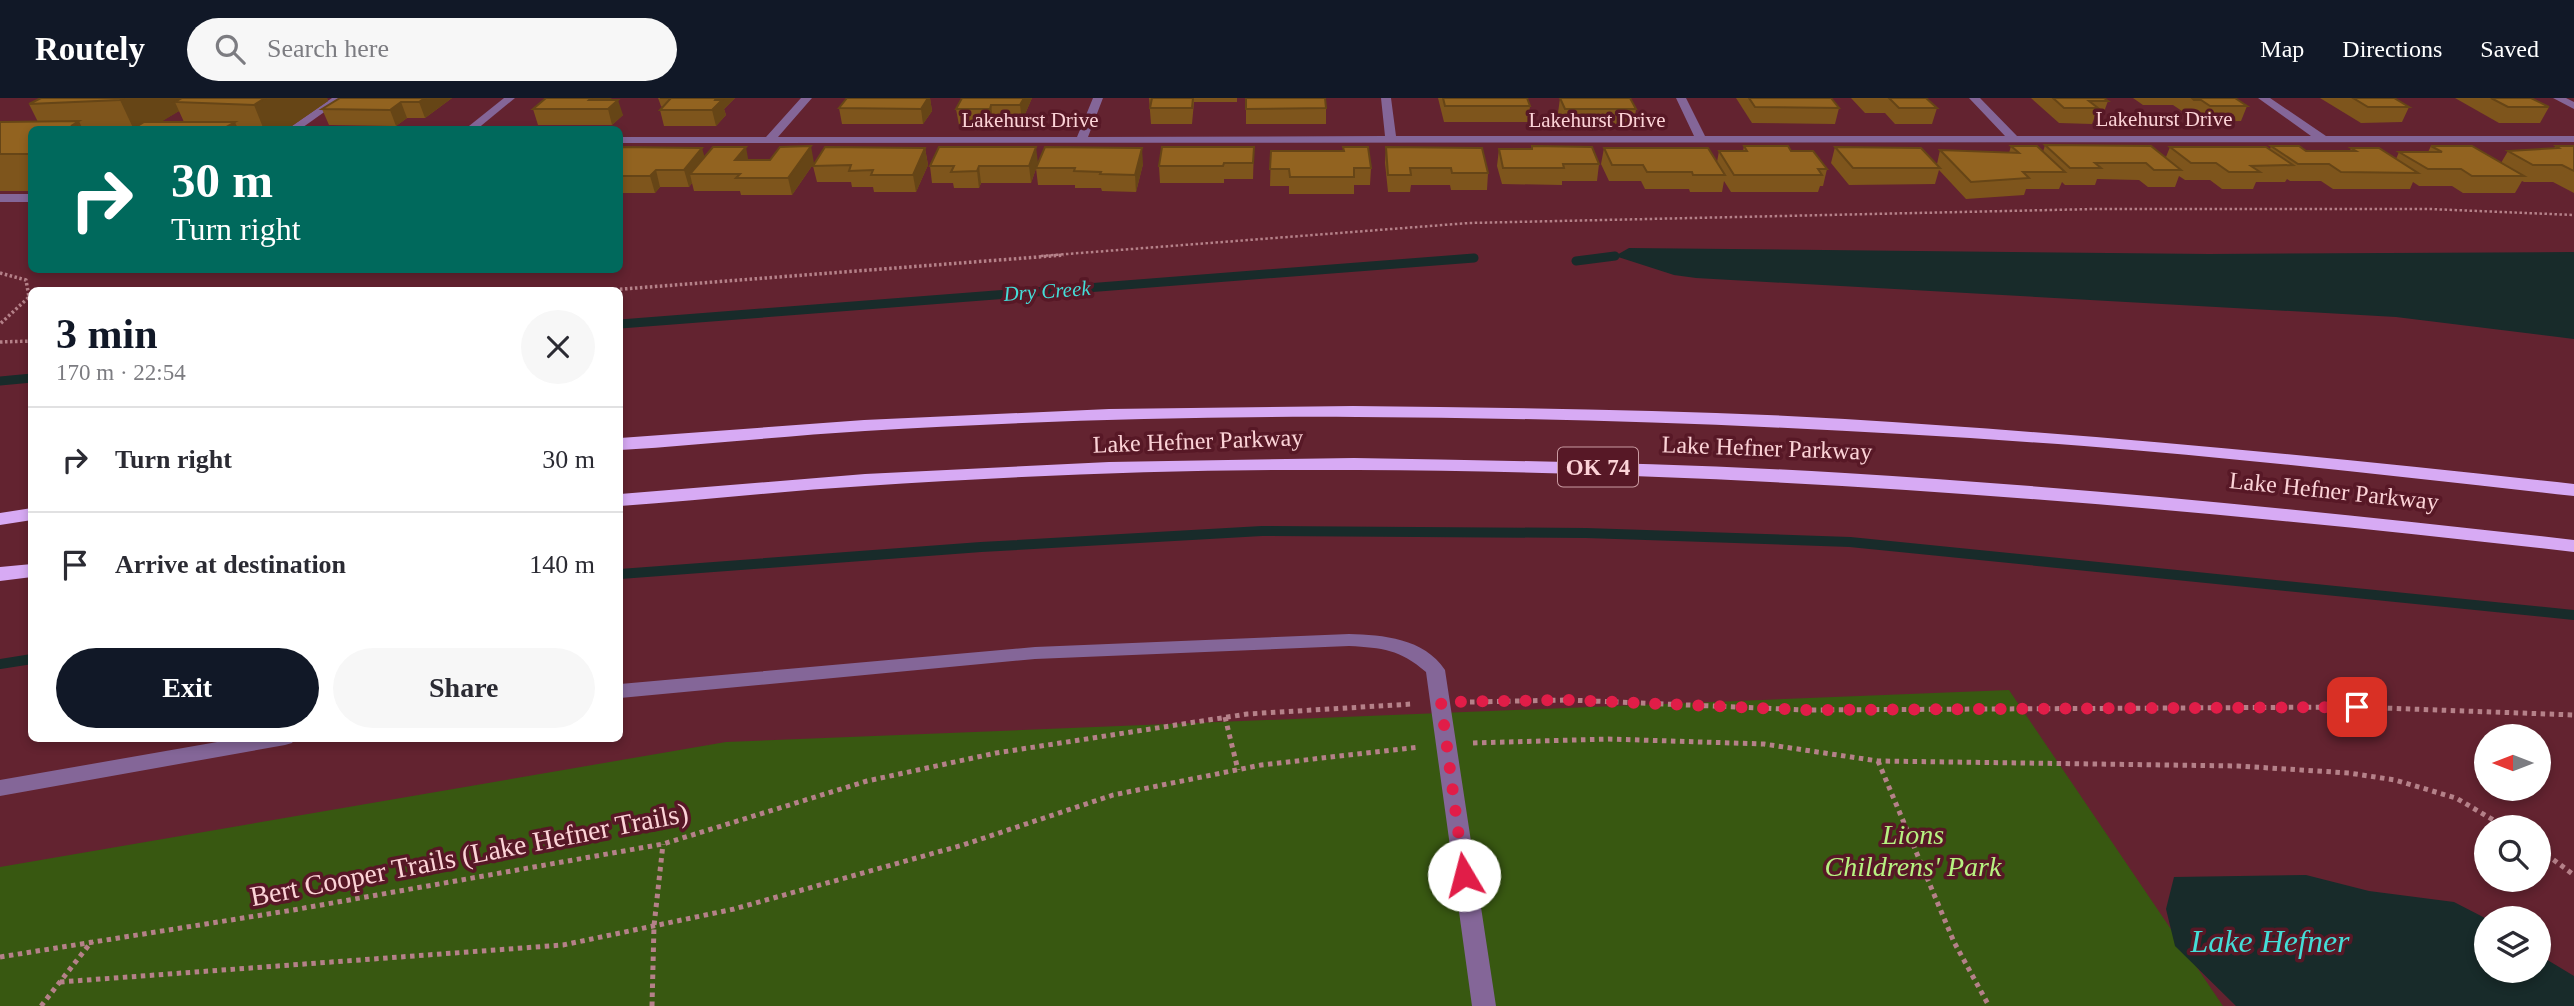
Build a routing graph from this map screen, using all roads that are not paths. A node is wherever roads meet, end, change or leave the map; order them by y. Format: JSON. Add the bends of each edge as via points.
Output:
{"nodes":[{"id":1,"x":339,"y":98,"type":"edge"},
{"id":2,"x":510,"y":98,"type":"edge"},
{"id":3,"x":807,"y":98,"type":"edge"},
{"id":4,"x":1098,"y":98,"type":"edge"},
{"id":5,"x":1386,"y":98,"type":"edge"},
{"id":6,"x":1681,"y":98,"type":"edge"},
{"id":7,"x":1974,"y":98,"type":"edge"},
{"id":8,"x":2263,"y":98,"type":"edge"},
{"id":9,"x":2558,"y":98,"type":"edge"},
{"id":10,"x":2574,"y":106,"type":"edge"},
{"id":11,"x":297,"y":126,"type":"edge"},
{"id":12,"x":474,"y":126,"type":"edge"},
{"id":13,"x":770,"y":139,"type":"junction"},
{"id":14,"x":1391,"y":139,"type":"junction"},
{"id":15,"x":1701,"y":139,"type":"junction"},
{"id":16,"x":2014,"y":139,"type":"junction"},
{"id":17,"x":2323,"y":139,"type":"junction"},
{"id":18,"x":2574,"y":139,"type":"edge"},
{"id":19,"x":623,"y":140,"type":"edge"},
{"id":20,"x":1081,"y":140,"type":"junction"},
{"id":21,"x":0,"y":198,"type":"edge"},
{"id":22,"x":28,"y":198,"type":"edge"},
{"id":23,"x":623,"y":444,"type":"edge"},
{"id":24,"x":2574,"y":490,"type":"edge"},
{"id":25,"x":623,"y":500,"type":"edge"},
{"id":26,"x":28,"y":515,"type":"edge"},
{"id":27,"x":0,"y":519,"type":"edge"},
{"id":28,"x":2574,"y":545,"type":"edge"},
{"id":29,"x":28,"y":570,"type":"edge"},
{"id":30,"x":0,"y":574,"type":"edge"},
{"id":31,"x":623,"y":691,"type":"edge"},
{"id":32,"x":262,"y":742,"type":"edge"},
{"id":33,"x":0,"y":788,"type":"edge"},
{"id":34,"x":1484,"y":1006,"type":"edge"}],
"edges":[{"from":1,"to":11,"type":"street"},
{"from":2,"to":12,"type":"street"},
{"from":3,"to":13,"type":"street"},
{"from":4,"to":20,"type":"street"},
{"from":5,"to":14,"type":"street"},
{"from":6,"to":15,"type":"street"},
{"from":7,"to":16,"type":"street"},
{"from":8,"to":17,"type":"street"},
{"from":9,"to":10,"type":"street"},
{"from":13,"to":19,"type":"street","name":"Lakehurst Drive"},
{"from":13,"to":20,"type":"street","name":"Lakehurst Drive"},
{"from":14,"to":15,"type":"street","name":"Lakehurst Drive"},
{"from":14,"to":20,"type":"street","name":"Lakehurst Drive"},
{"from":15,"to":16,"type":"street","name":"Lakehurst Drive"},
{"from":16,"to":17,"type":"street","name":"Lakehurst Drive"},
{"from":17,"to":18,"type":"street","name":"Lakehurst Drive"},
{"from":21,"to":22,"type":"street"},
{"from":23,"to":24,"type":"highway","name":"Lake Hefner Parkway","number":"OK 74","via":[[1036,416],[1535,411],[1961,429],[2238,452]]},
{"from":25,"to":28,"type":"highway","name":"Lake Hefner Parkway","number":"OK 74","via":[[993,474],[1257,465],[1568,466],[1858,477],[2040,490],[2252,508]]},
{"from":26,"to":27,"type":"highway"},
{"from":29,"to":30,"type":"highway"},
{"from":31,"to":34,"type":"street","via":[[1035,653],[1349,640],[1413,649],[1436,670]]},
{"from":32,"to":33,"type":"street"}]}
